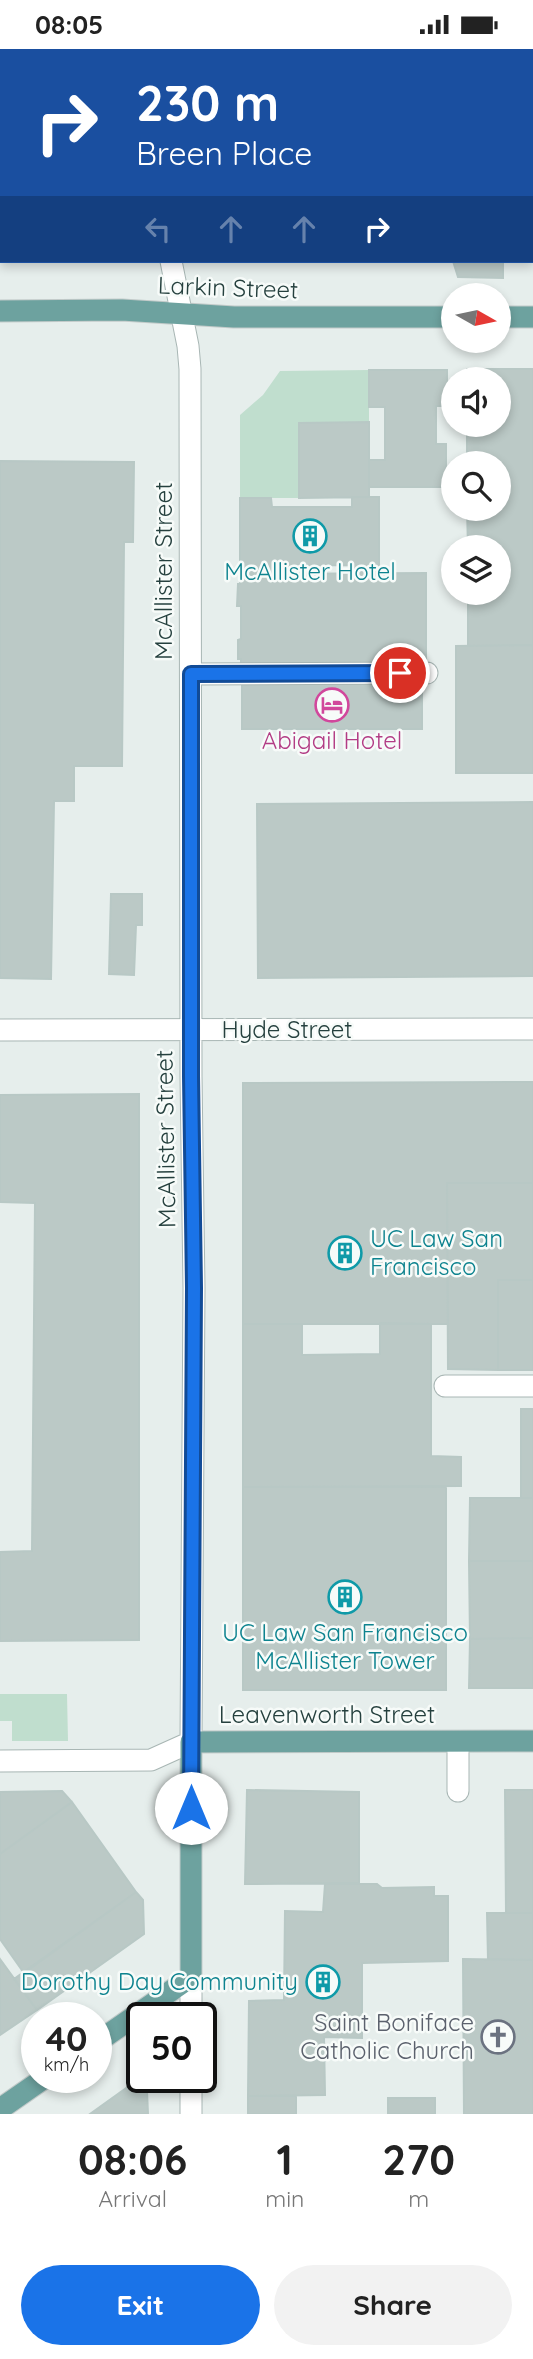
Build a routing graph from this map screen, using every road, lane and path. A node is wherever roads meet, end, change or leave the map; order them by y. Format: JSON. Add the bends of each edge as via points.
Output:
{"nodes":[{"id":1,"x":171,"y":263,"type":"edge"},
{"id":2,"x":0,"y":311,"type":"edge"},
{"id":3,"x":181,"y":314,"type":"junction"},
{"id":4,"x":441,"y":317,"type":"edge"},
{"id":5,"x":511,"y":317,"type":"edge"},
{"id":6,"x":533,"y":317,"type":"edge"},
{"id":7,"x":427,"y":673,"type":"dead end"},
{"id":8,"x":191,"y":674,"type":"junction"},
{"id":9,"x":533,"y":1029,"type":"edge"},
{"id":10,"x":0,"y":1030,"type":"edge"},
{"id":11,"x":191,"y":1030,"type":"junction"},
{"id":12,"x":445,"y":1386,"type":"dead end"},
{"id":13,"x":533,"y":1386,"type":"edge"},
{"id":14,"x":458,"y":1741,"type":"junction"},
{"id":15,"x":533,"y":1741,"type":"edge"},
{"id":16,"x":191,"y":1742,"type":"junction"},
{"id":17,"x":0,"y":1761,"type":"edge"},
{"id":18,"x":458,"y":1791,"type":"dead end"},
{"id":19,"x":191,"y":1977,"type":"junction"},
{"id":20,"x":191,"y":2002,"type":"edge"},
{"id":21,"x":112,"y":2032,"type":"edge"},
{"id":22,"x":23,"y":2093,"type":"edge"},
{"id":23,"x":191,"y":2093,"type":"edge"},
{"id":24,"x":0,"y":2109,"type":"edge"},
{"id":25,"x":191,"y":2114,"type":"edge"}],
"edges":[{"from":1,"to":3,"type":"street","name":"McAllister Street"},
{"from":2,"to":3,"type":"main road","name":"Larkin Street"},
{"from":3,"to":4,"type":"main road","name":"Larkin Street"},
{"from":3,"to":8,"type":"street","name":"McAllister Street","via":[[190,369]]},
{"from":5,"to":6,"type":"main road"},
{"from":7,"to":8,"type":"street"},
{"from":8,"to":11,"type":"street","name":"McAllister Street"},
{"from":9,"to":11,"type":"street","name":"Hyde Street"},
{"from":10,"to":11,"type":"street","name":"Hyde Street"},
{"from":11,"to":16,"type":"street","name":"McAllister Street"},
{"from":12,"to":13,"type":"street"},
{"from":14,"to":15,"type":"main road","name":"Leavenworth Street"},
{"from":14,"to":16,"type":"main road","name":"Leavenworth Street"},
{"from":14,"to":18,"type":"street"},
{"from":16,"to":17,"type":"street","name":"Leavenworth Street","via":[[151,1760]]},
{"from":16,"to":19,"type":"main road","name":"McAllister Street"},
{"from":19,"to":20,"type":"street","name":"McAllister Street"},
{"from":19,"to":21,"type":"main road"},
{"from":22,"to":24,"type":"main road"},
{"from":23,"to":25,"type":"street"}]}
